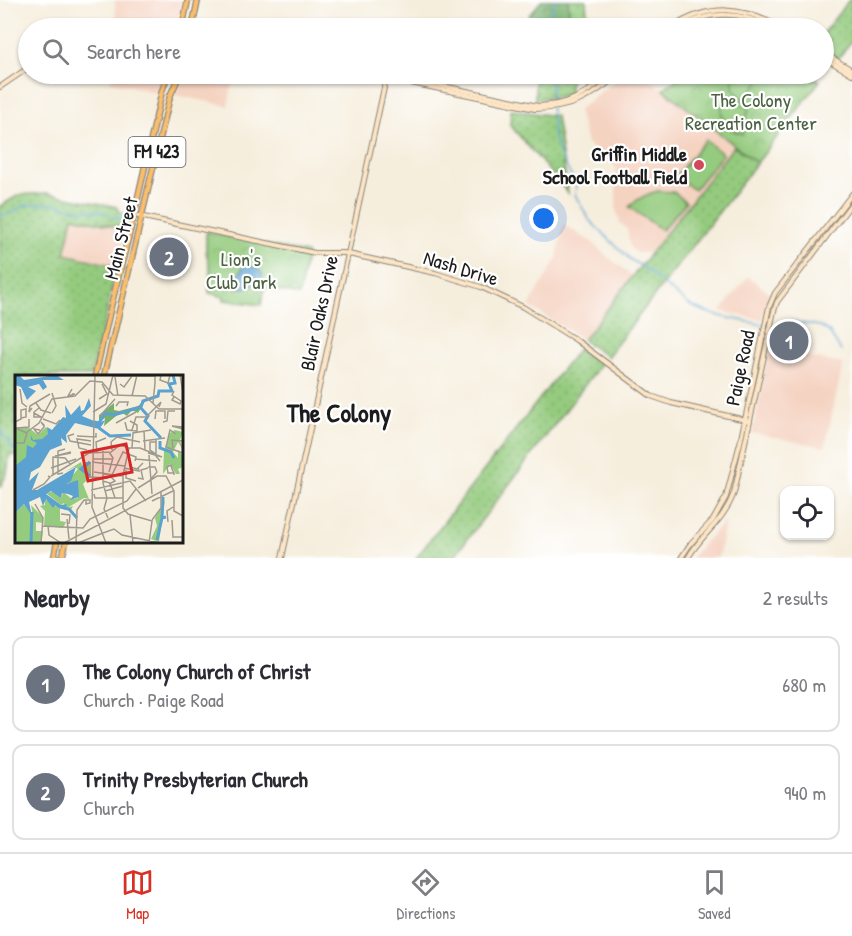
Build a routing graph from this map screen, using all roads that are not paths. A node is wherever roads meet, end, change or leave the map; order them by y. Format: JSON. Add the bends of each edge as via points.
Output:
{"nodes":[{"id":1,"x":188,"y":0,"type":"edge"},
{"id":2,"x":198,"y":0,"type":"edge"},
{"id":3,"x":722,"y":13,"type":"junction"},
{"id":4,"x":184,"y":18,"type":"edge"},
{"id":5,"x":194,"y":18,"type":"edge"},
{"id":6,"x":690,"y":18,"type":"edge"},
{"id":7,"x":701,"y":18,"type":"edge"},
{"id":8,"x":750,"y":18,"type":"edge"},
{"id":9,"x":761,"y":18,"type":"edge"},
{"id":10,"x":834,"y":59,"type":"edge"},
{"id":11,"x":834,"y":64,"type":"edge"},
{"id":12,"x":852,"y":70,"type":"edge"},
{"id":13,"x":852,"y":74,"type":"edge"},
{"id":14,"x":18,"y":75,"type":"edge"},
{"id":15,"x":164,"y":84,"type":"edge"},
{"id":16,"x":175,"y":84,"type":"edge"},
{"id":17,"x":384,"y":84,"type":"edge"},
{"id":18,"x":424,"y":84,"type":"edge"},
{"id":19,"x":430,"y":84,"type":"edge"},
{"id":20,"x":598,"y":84,"type":"edge"},
{"id":21,"x":605,"y":84,"type":"edge"},
{"id":22,"x":0,"y":87,"type":"edge"},
{"id":23,"x":852,"y":194,"type":"edge"},
{"id":24,"x":852,"y":203,"type":"edge"},
{"id":25,"x":134,"y":215,"type":"junction"},
{"id":26,"x":142,"y":217,"type":"junction"},
{"id":27,"x":348,"y":254,"type":"junction"},
{"id":28,"x":110,"y":310,"type":"junction"},
{"id":29,"x":118,"y":311,"type":"junction"},
{"id":30,"x":756,"y":365,"type":"junction"},
{"id":31,"x":94,"y":375,"type":"edge"},
{"id":32,"x":104,"y":375,"type":"edge"},
{"id":33,"x":758,"y":385,"type":"junction"},
{"id":34,"x":745,"y":420,"type":"junction"},
{"id":35,"x":750,"y":421,"type":"junction"},
{"id":36,"x":57,"y":543,"type":"edge"},
{"id":37,"x":66,"y":543,"type":"edge"},
{"id":38,"x":54,"y":558,"type":"edge"},
{"id":39,"x":62,"y":558,"type":"edge"},
{"id":40,"x":282,"y":558,"type":"edge"},
{"id":41,"x":681,"y":558,"type":"edge"},
{"id":42,"x":688,"y":558,"type":"edge"}],
"edges":[{"from":1,"to":4,"type":"main road"},
{"from":2,"to":5,"type":"main road"},
{"from":3,"to":6,"type":"main road"},
{"from":3,"to":7,"type":"main road"},
{"from":3,"to":8,"type":"main road"},
{"from":3,"to":9,"type":"main road","via":[[747,13]]},
{"from":10,"to":12,"type":"main road"},
{"from":11,"to":13,"type":"main road"},
{"from":14,"to":22,"type":"main road"},
{"from":15,"to":25,"type":"main road","name":"Main Street","number":"FM 423"},
{"from":16,"to":26,"type":"main road","name":"Main Street","number":"FM 423"},
{"from":17,"to":27,"type":"main road","name":"Blair Oaks Drive"},
{"from":18,"to":21,"type":"main road","via":[[544,110],[579,102]]},
{"from":19,"to":20,"type":"main road","via":[[538,106],[568,102]]},
{"from":23,"to":30,"type":"main road","name":"Paige Road","via":[[775,293]]},
{"from":24,"to":33,"type":"main road","name":"Paige Road","via":[[780,297]]},
{"from":25,"to":26,"type":"main road","name":"Nash Drive"},
{"from":25,"to":28,"type":"main road","name":"Main Street","number":"FM 423"},
{"from":26,"to":27,"type":"main road","name":"Nash Drive","via":[[315,253]]},
{"from":26,"to":29,"type":"main road","name":"Main Street","number":"FM 423"},
{"from":27,"to":34,"type":"main road","name":"Nash Drive","via":[[481,286],[569,335],[651,396]]},
{"from":27,"to":40,"type":"main road","name":"Blair Oaks Drive"},
{"from":28,"to":29,"type":"main road"},
{"from":28,"to":31,"type":"main road","name":"Main Street","number":"FM 423"},
{"from":29,"to":32,"type":"main road","name":"Main Street","number":"FM 423"},
{"from":30,"to":33,"type":"main road"},
{"from":30,"to":34,"type":"main road","name":"Paige Road"},
{"from":33,"to":35,"type":"main road","name":"Paige Road"},
{"from":34,"to":35,"type":"main road","name":"Nash Drive"},
{"from":34,"to":41,"type":"main road","name":"Paige Road","via":[[726,497],[713,520]]},
{"from":35,"to":42,"type":"main road","name":"Paige Road","via":[[732,499]]},
{"from":36,"to":38,"type":"main road"},
{"from":37,"to":39,"type":"main road"}]}
